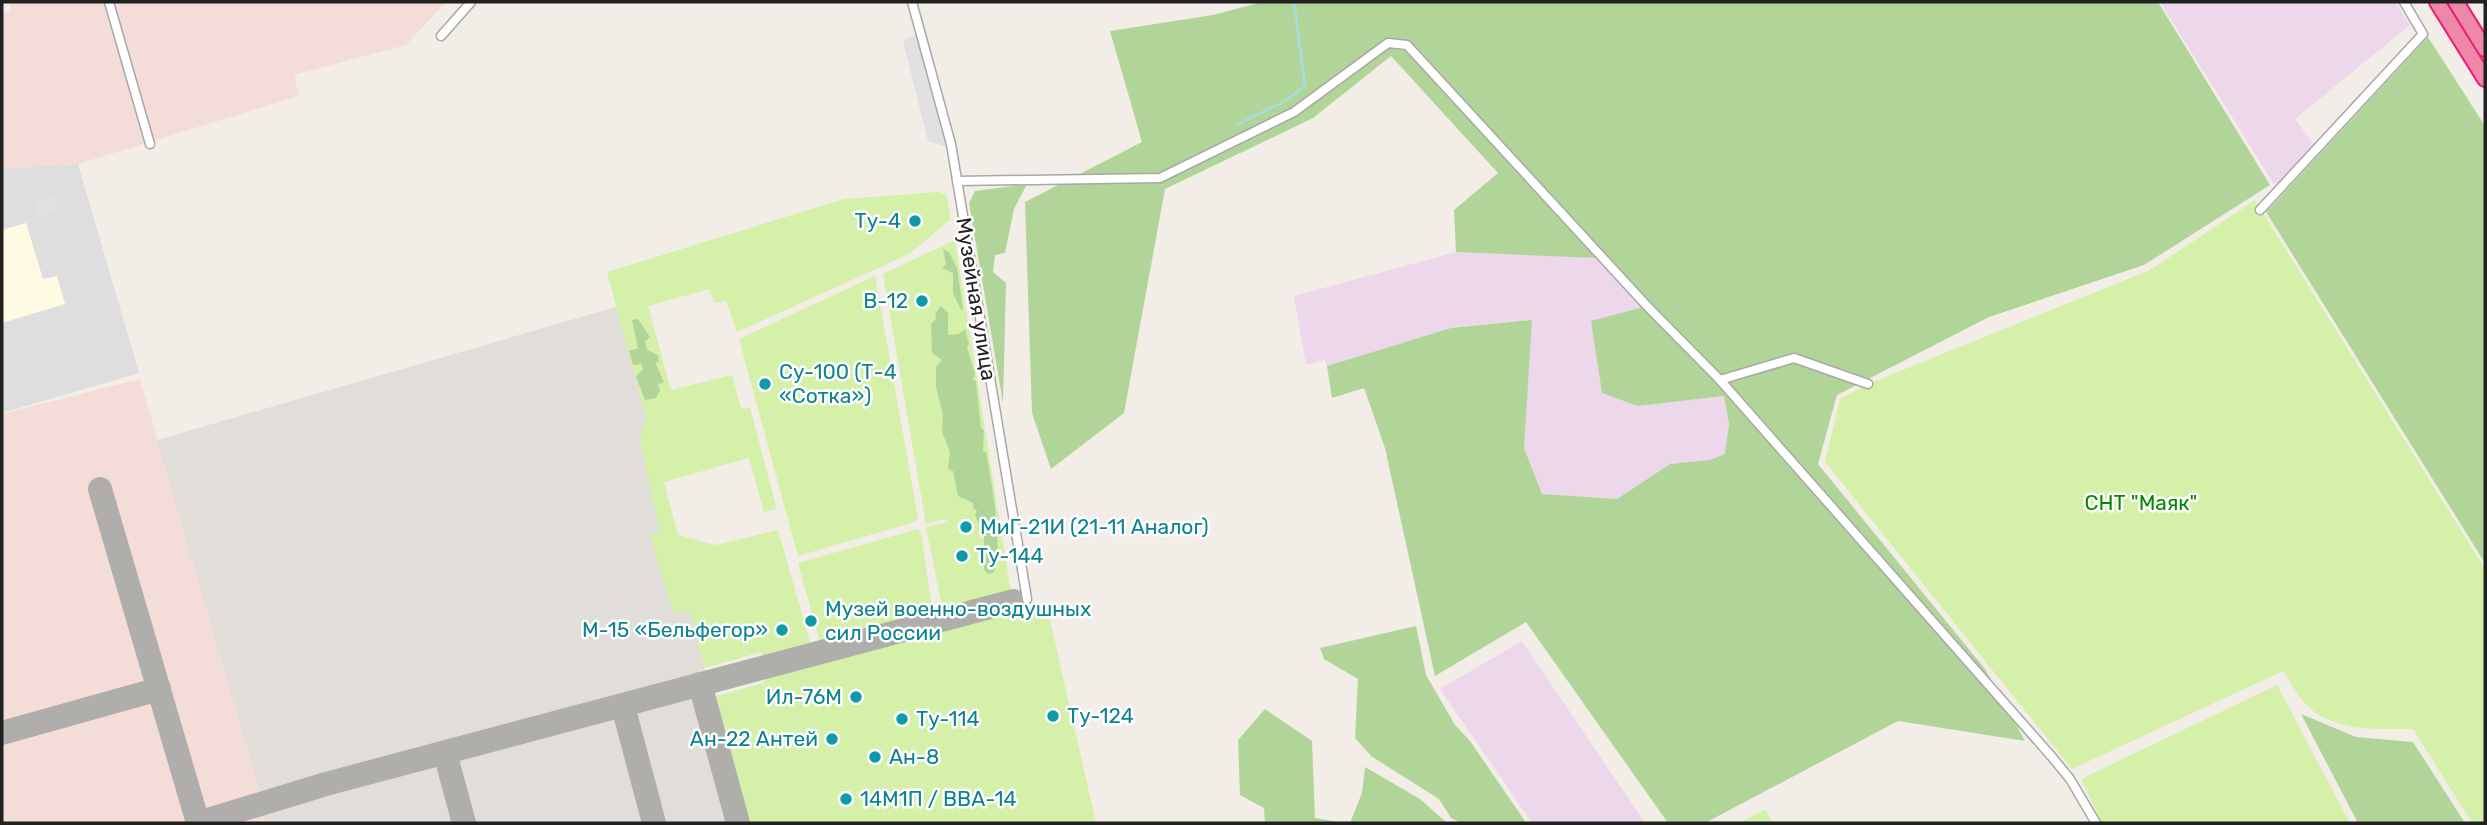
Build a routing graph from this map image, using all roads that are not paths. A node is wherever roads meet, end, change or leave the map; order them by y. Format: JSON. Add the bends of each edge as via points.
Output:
{"nodes":[{"id":1,"x":109,"y":2,"type":"edge"},
{"id":2,"x":471,"y":2,"type":"edge"},
{"id":3,"x":912,"y":2,"type":"edge"},
{"id":4,"x":2404,"y":2,"type":"edge"},
{"id":5,"x":2437,"y":2,"type":"edge"},
{"id":6,"x":2456,"y":2,"type":"edge"},
{"id":7,"x":441,"y":36,"type":"dead end"},
{"id":8,"x":2485,"y":49,"type":"edge"},
{"id":9,"x":2485,"y":79,"type":"edge"},
{"id":10,"x":150,"y":144,"type":"dead end"},
{"id":11,"x":957,"y":181,"type":"junction"},
{"id":12,"x":2260,"y":210,"type":"dead end"},
{"id":13,"x":1720,"y":380,"type":"junction"},
{"id":14,"x":1868,"y":384,"type":"dead end"},
{"id":15,"x":1027,"y":599,"type":"dead end"},
{"id":16,"x":2096,"y":823,"type":"edge"}],
"edges":[{"from":1,"to":10,"type":"street"},
{"from":2,"to":7,"type":"street"},
{"from":3,"to":11,"type":"street","name":"Музейная улица"},
{"from":4,"to":12,"type":"street","via":[[2423,34]]},
{"from":5,"to":9,"type":"highway"},
{"from":6,"to":8,"type":"highway"},
{"from":11,"to":13,"type":"street","via":[[1160,178],[1294,111],[1388,43],[1407,45]]},
{"from":11,"to":15,"type":"street","name":"Музейная улица"},
{"from":13,"to":14,"type":"street","via":[[1794,358]]},
{"from":13,"to":16,"type":"street","via":[[2052,757]]}]}
